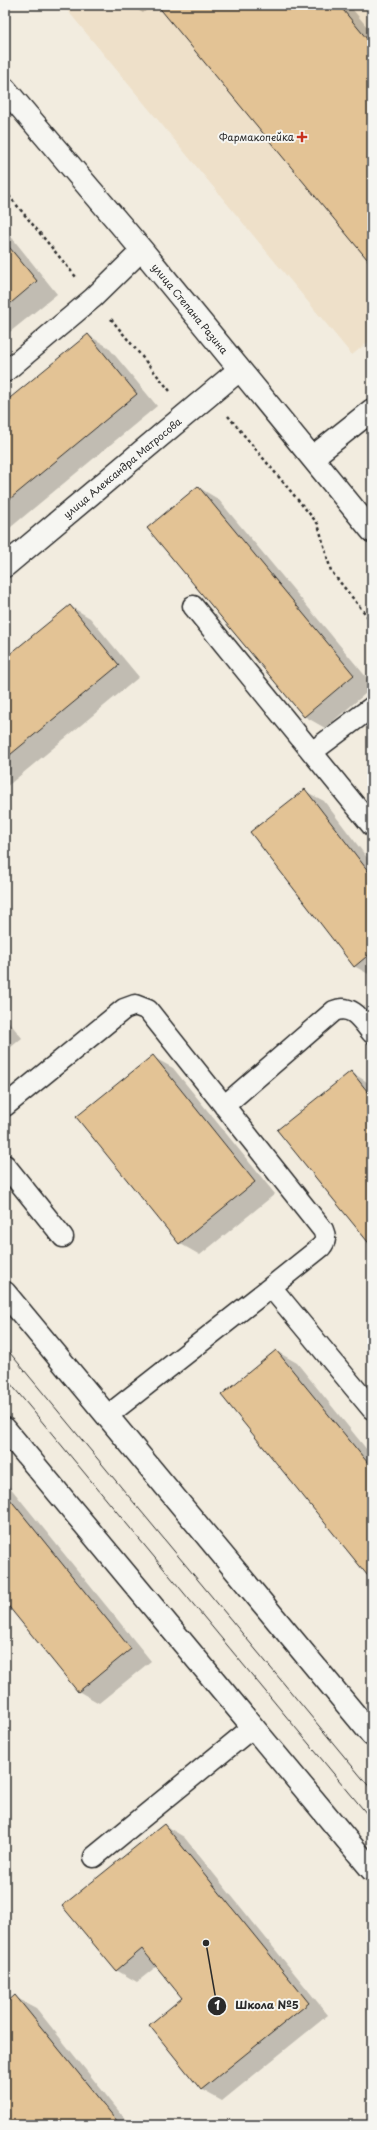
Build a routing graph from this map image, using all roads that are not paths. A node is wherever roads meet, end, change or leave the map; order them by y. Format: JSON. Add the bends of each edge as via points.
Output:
{"nodes":[{"id":1,"x":5,"y":89,"type":"edge"},
{"id":2,"x":142,"y":250,"type":"junction"},
{"id":3,"x":240,"y":370,"type":"junction"},
{"id":4,"x":5,"y":372,"type":"edge"},
{"id":5,"x":372,"y":410,"type":"edge"},
{"id":6,"x":313,"y":457,"type":"junction"},
{"id":7,"x":372,"y":531,"type":"edge"},
{"id":8,"x":5,"y":566,"type":"edge"},
{"id":9,"x":193,"y":606,"type":"dead end"},
{"id":10,"x":372,"y":707,"type":"edge"},
{"id":11,"x":312,"y":752,"type":"junction"},
{"id":12,"x":372,"y":826,"type":"edge"},
{"id":13,"x":372,"y":1033,"type":"edge"},
{"id":14,"x":5,"y":1106,"type":"edge"},
{"id":15,"x":224,"y":1106,"type":"junction"},
{"id":16,"x":5,"y":1165,"type":"edge"},
{"id":17,"x":63,"y":1238,"type":"dead end"},
{"id":18,"x":270,"y":1287,"type":"junction"},
{"id":19,"x":6,"y":1296,"type":"edge"},
{"id":20,"x":372,"y":1409,"type":"edge"},
{"id":21,"x":107,"y":1416,"type":"junction"},
{"id":22,"x":5,"y":1428,"type":"edge"},
{"id":23,"x":253,"y":1726,"type":"junction"},
{"id":24,"x":369,"y":1726,"type":"edge"},
{"id":25,"x":94,"y":1858,"type":"dead end"},
{"id":26,"x":372,"y":1870,"type":"edge"}],
"edges":[{"from":1,"to":2,"type":"main road","name":"улица Степана Разина"},
{"from":2,"to":3,"type":"main road","name":"улица Степана Разина"},
{"from":2,"to":4,"type":"lane","via":[[93,298]]},
{"from":3,"to":6,"type":"main road","name":"улица Степана Разина"},
{"from":3,"to":8,"type":"main road","name":"улица Александра Матросова"},
{"from":5,"to":6,"type":"main road"},
{"from":6,"to":7,"type":"main road","name":"улица Степана Разина"},
{"from":9,"to":11,"type":"lane"},
{"from":10,"to":11,"type":"lane"},
{"from":11,"to":12,"type":"lane"},
{"from":13,"to":15,"type":"lane","via":[[355,1013],[340,1008]]},
{"from":14,"to":15,"type":"lane","via":[[124,1009],[135,1005],[148,1010]]},
{"from":15,"to":18,"type":"lane","via":[[326,1236],[321,1247]]},
{"from":16,"to":17,"type":"lane"},
{"from":18,"to":20,"type":"lane"},
{"from":18,"to":21,"type":"lane"},
{"from":19,"to":21,"type":"main road"},
{"from":21,"to":24,"type":"main road"},
{"from":22,"to":23,"type":"main road"},
{"from":23,"to":25,"type":"lane"},
{"from":23,"to":26,"type":"main road"}]}
